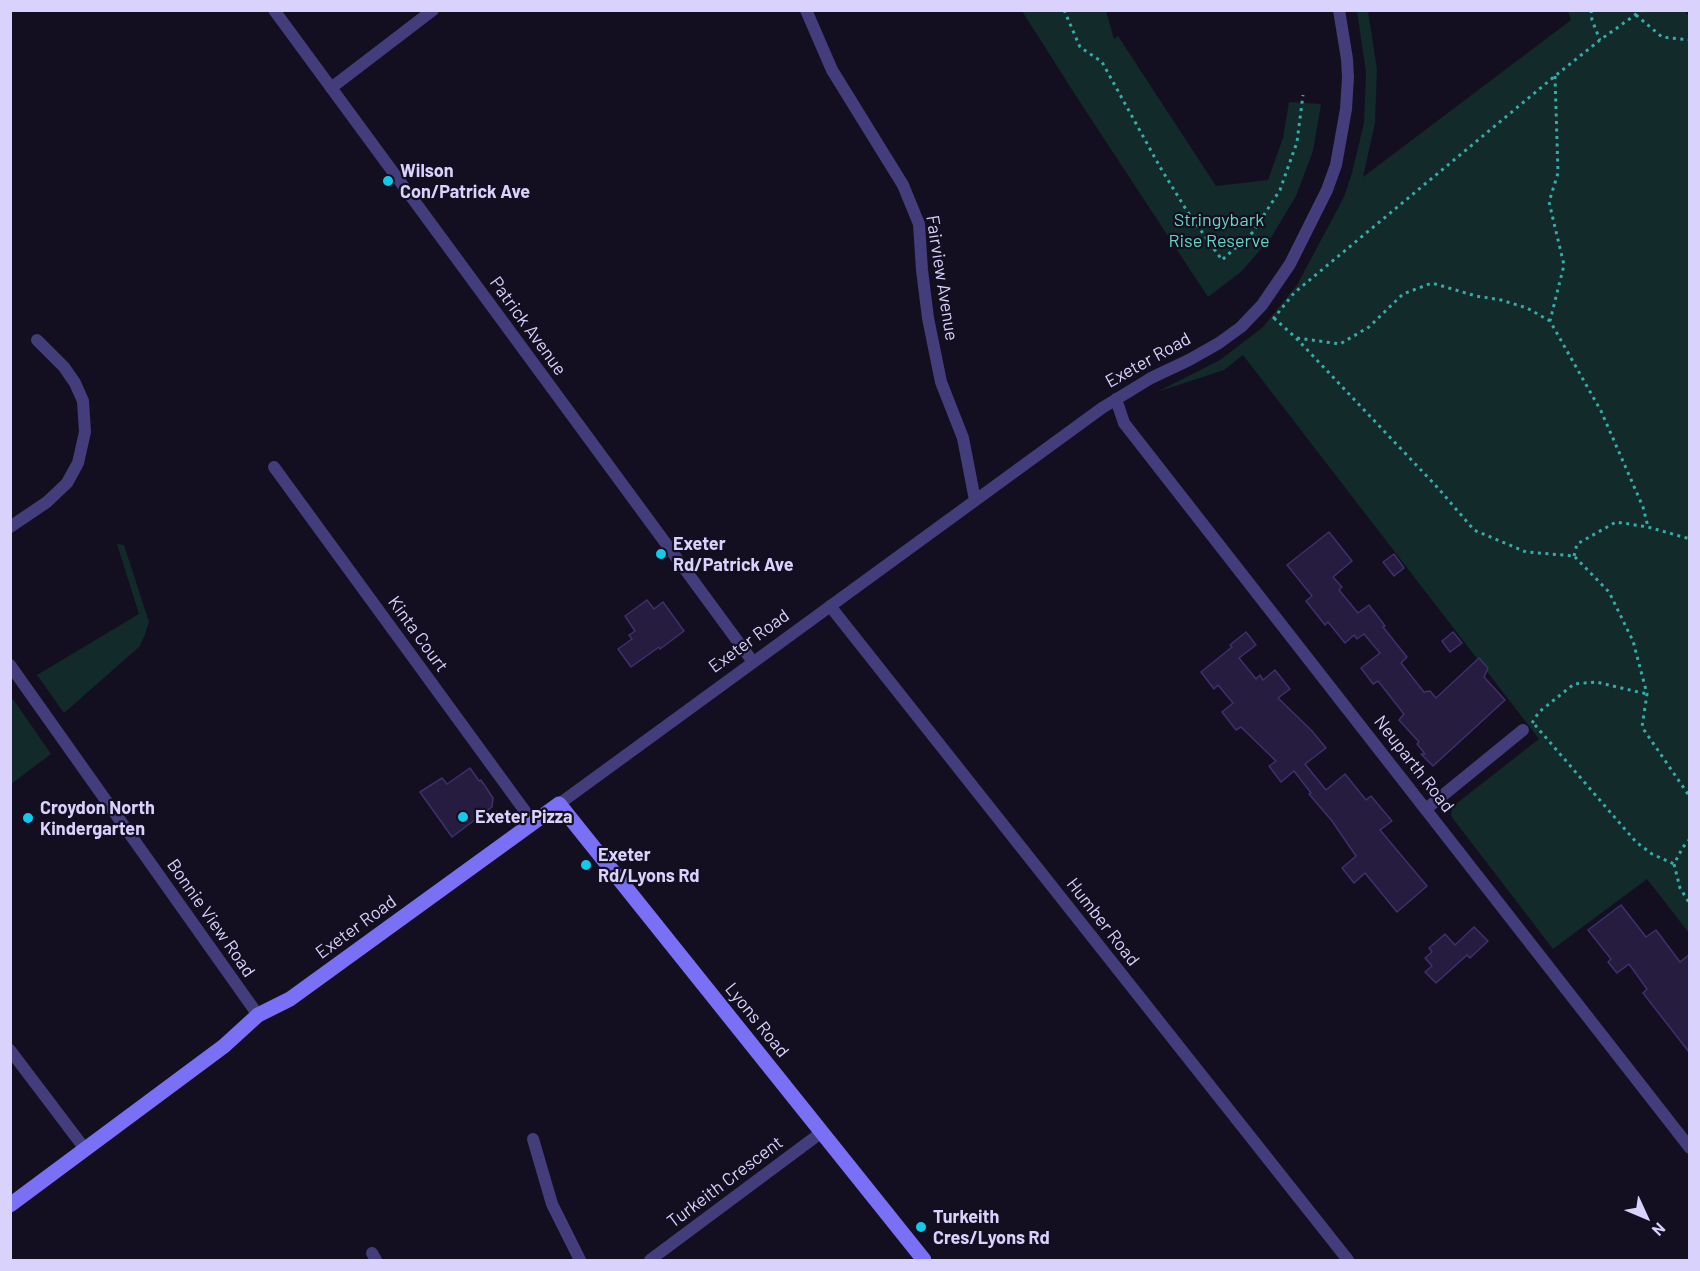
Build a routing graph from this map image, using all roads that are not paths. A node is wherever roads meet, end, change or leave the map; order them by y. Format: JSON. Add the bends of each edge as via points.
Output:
{"nodes":[{"id":1,"x":274,"y":10,"type":"edge"},
{"id":2,"x":433,"y":10,"type":"edge"},
{"id":3,"x":806,"y":10,"type":"edge"},
{"id":4,"x":1339,"y":10,"type":"edge"},
{"id":5,"x":331,"y":88,"type":"junction"},
{"id":6,"x":37,"y":340,"type":"dead end"},
{"id":7,"x":1116,"y":399,"type":"junction"},
{"id":8,"x":274,"y":466,"type":"dead end"},
{"id":9,"x":975,"y":500,"type":"junction"},
{"id":10,"x":10,"y":526,"type":"edge"},
{"id":11,"x":830,"y":606,"type":"junction"},
{"id":12,"x":753,"y":662,"type":"junction"},
{"id":13,"x":10,"y":665,"type":"edge"},
{"id":14,"x":1528,"y":726,"type":"road end"},
{"id":15,"x":559,"y":804,"type":"junction"},
{"id":16,"x":1426,"y":808,"type":"junction"},
{"id":17,"x":533,"y":822,"type":"junction"},
{"id":18,"x":258,"y":1015,"type":"junction"},
{"id":19,"x":10,"y":1050,"type":"edge"},
{"id":20,"x":822,"y":1132,"type":"junction"},
{"id":21,"x":533,"y":1139,"type":"dead end"},
{"id":22,"x":1689,"y":1148,"type":"edge"},
{"id":23,"x":85,"y":1149,"type":"junction"},
{"id":24,"x":10,"y":1205,"type":"edge"},
{"id":25,"x":657,"y":1258,"type":"edge"},
{"id":26,"x":580,"y":1260,"type":"edge"},
{"id":27,"x":924,"y":1260,"type":"edge"},
{"id":28,"x":1348,"y":1260,"type":"edge"}],
"edges":[{"from":1,"to":5,"type":"street","name":"Patrick Avenue"},
{"from":2,"to":5,"type":"street"},
{"from":3,"to":9,"type":"street","name":"Fairview Avenue","via":[[832,70],[903,185],[919,224],[928,318],[941,382],[963,438]]},
{"from":4,"to":7,"type":"street","name":"Exeter Road","via":[[1348,77],[1336,165],[1290,264],[1262,305],[1240,327],[1219,343]]},
{"from":5,"to":12,"type":"street","name":"Patrick Avenue"},
{"from":6,"to":10,"type":"street","via":[[75,383],[83,401],[85,432],[78,463],[67,483],[47,502]]},
{"from":7,"to":9,"type":"street","name":"Exeter Road"},
{"from":7,"to":16,"type":"street","name":"Neuparth Road","via":[[1124,423]]},
{"from":8,"to":17,"type":"street","name":"Kinta Court"},
{"from":9,"to":11,"type":"street","name":"Exeter Road"},
{"from":11,"to":12,"type":"street","name":"Exeter Road"},
{"from":11,"to":28,"type":"street","name":"Humber Road"},
{"from":12,"to":15,"type":"street","name":"Exeter Road"},
{"from":13,"to":18,"type":"street","name":"Bonnie View Road"},
{"from":14,"to":16,"type":"street"},
{"from":15,"to":17,"type":"main road","name":"Exeter Road"},
{"from":15,"to":20,"type":"main road","name":"Lyons Road"},
{"from":16,"to":22,"type":"street","name":"Neuparth Road"},
{"from":17,"to":18,"type":"main road","name":"Exeter Road","via":[[290,999]]},
{"from":18,"to":23,"type":"main road","name":"Exeter Road","via":[[224,1046]]},
{"from":19,"to":23,"type":"street"},
{"from":20,"to":25,"type":"street","name":"Turkeith Crescent"},
{"from":20,"to":27,"type":"main road","name":"Lyons Road"},
{"from":21,"to":26,"type":"street","via":[[552,1204]]},
{"from":23,"to":24,"type":"main road","name":"Exeter Road"}]}
